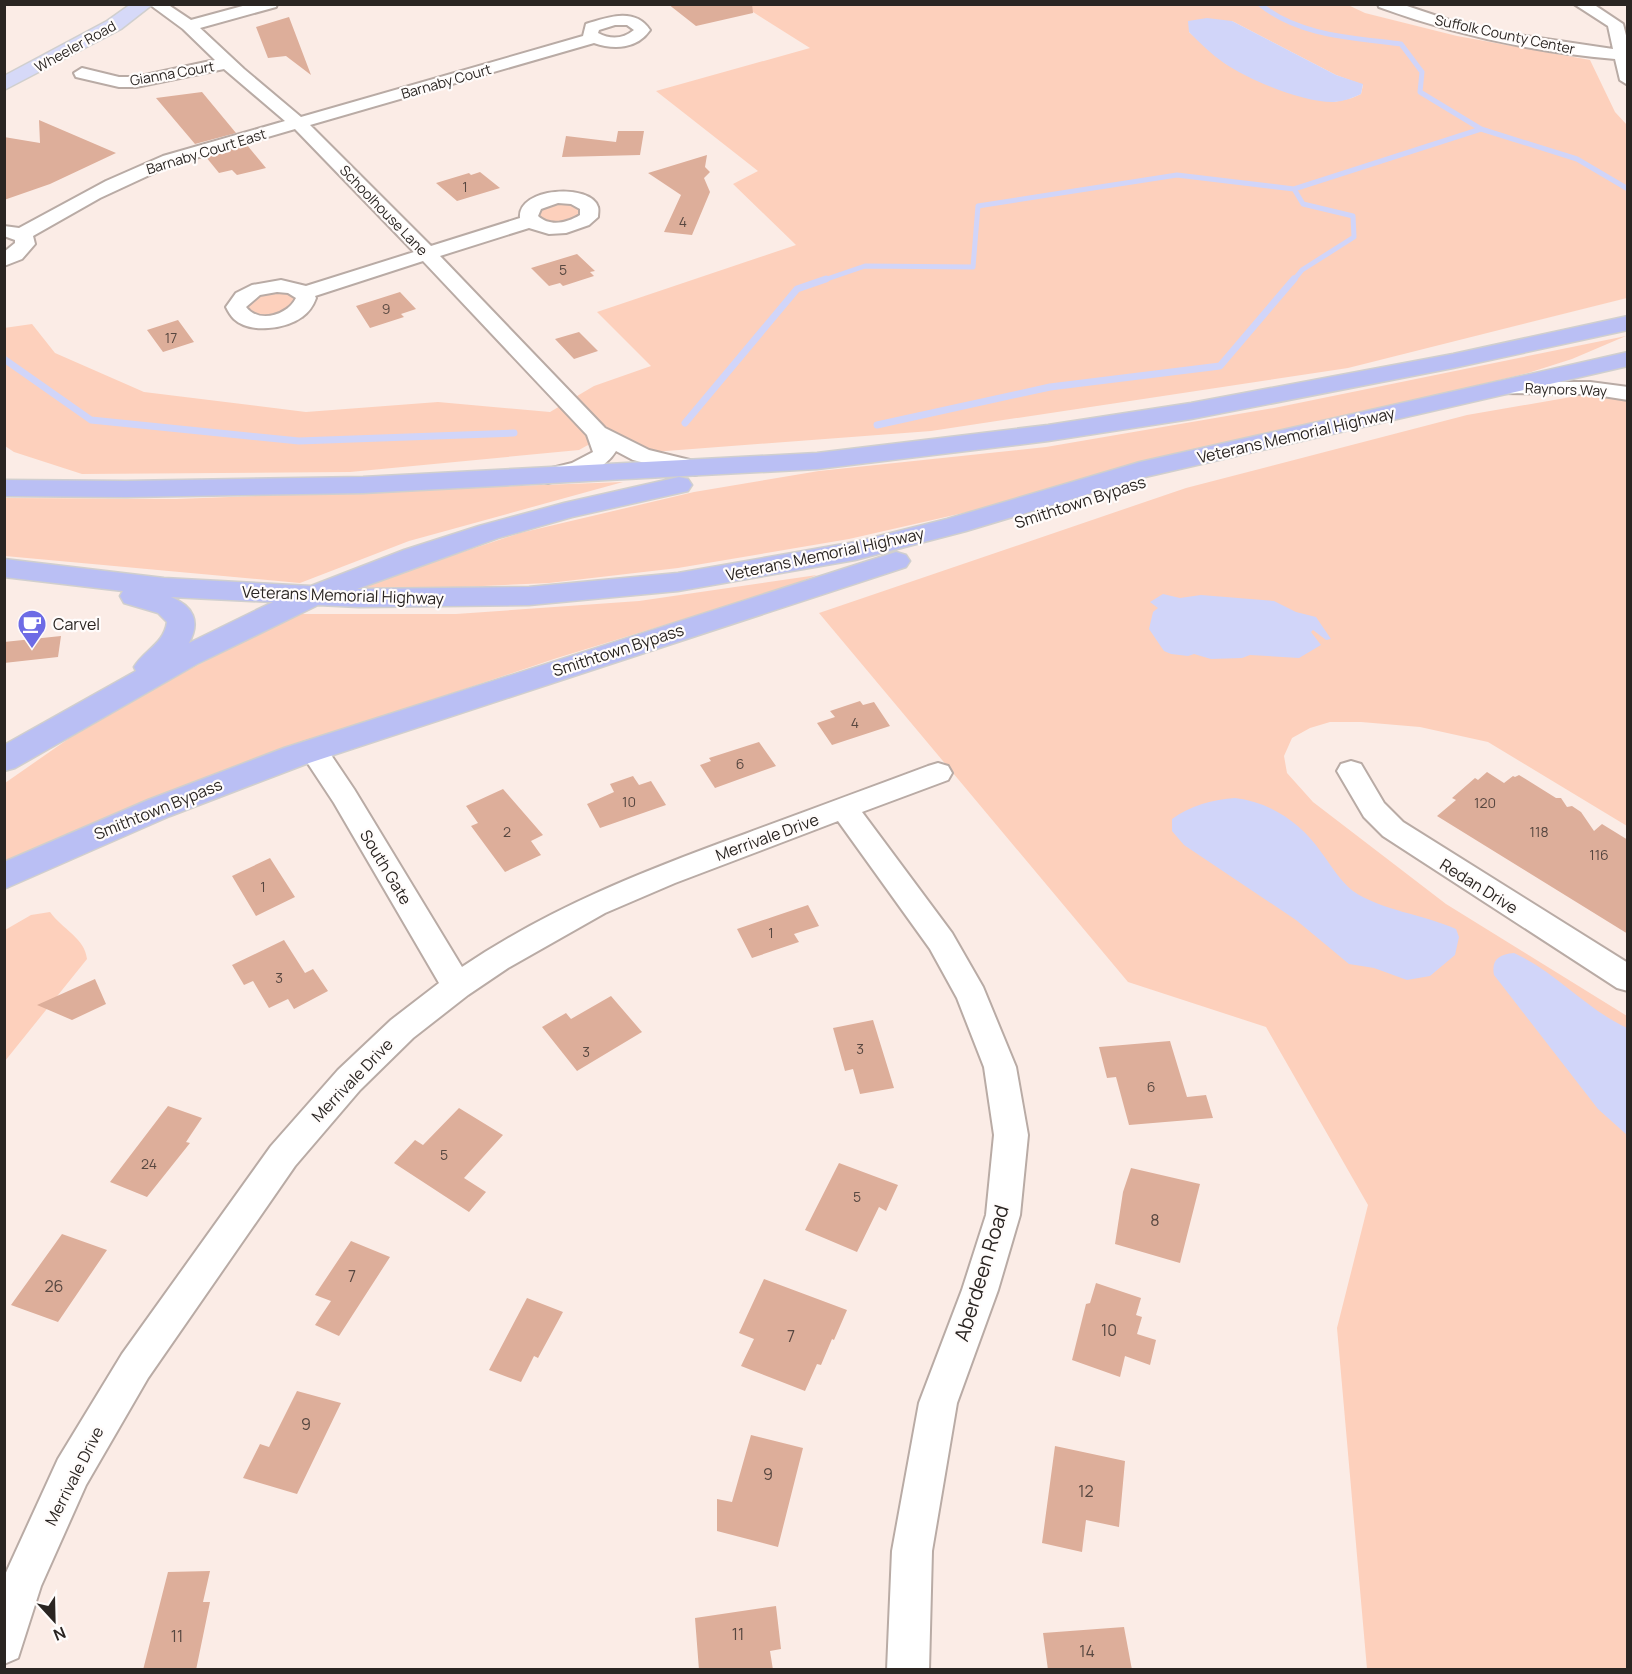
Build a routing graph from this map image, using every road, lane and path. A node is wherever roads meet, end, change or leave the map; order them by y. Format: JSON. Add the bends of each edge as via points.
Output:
{"nodes":[{"id":1,"x":144,"y":4,"type":"edge"},
{"id":2,"x":156,"y":4,"type":"edge"},
{"id":3,"x":270,"y":4,"type":"edge"},
{"id":4,"x":1385,"y":4,"type":"edge"},
{"id":5,"x":1581,"y":4,"type":"edge"},
{"id":6,"x":189,"y":26,"type":"junction"},
{"id":7,"x":593,"y":38,"type":"dead end"},
{"id":8,"x":1625,"y":55,"type":"edge"},
{"id":9,"x":227,"y":63,"type":"junction"},
{"id":10,"x":82,"y":73,"type":"dead end"},
{"id":11,"x":1628,"y":80,"type":"edge"},
{"id":12,"x":4,"y":84,"type":"edge"},
{"id":13,"x":298,"y":123,"type":"junction"},
{"id":14,"x":531,"y":221,"type":"dead end"},
{"id":15,"x":13,"y":233,"type":"edge"},
{"id":16,"x":428,"y":255,"type":"junction"},
{"id":17,"x":4,"y":260,"type":"edge"},
{"id":18,"x":304,"y":293,"type":"dead end"},
{"id":19,"x":1628,"y":323,"type":"edge"},
{"id":20,"x":1628,"y":359,"type":"edge"},
{"id":21,"x":1503,"y":388,"type":"junction"},
{"id":22,"x":1628,"y":394,"type":"edge"},
{"id":23,"x":597,"y":433,"type":"junction"},
{"id":24,"x":1240,"y":449,"type":"junction"},
{"id":25,"x":817,"y":461,"type":"junction"},
{"id":26,"x":694,"y":468,"type":"junction"},
{"id":27,"x":546,"y":476,"type":"junction"},
{"id":28,"x":4,"y":488,"type":"edge"},
{"id":29,"x":4,"y":568,"type":"edge"},
{"id":30,"x":4,"y":580,"type":"edge"},
{"id":31,"x":311,"y":597,"type":"junction"},
{"id":32,"x":91,"y":710,"type":"junction"},
{"id":33,"x":313,"y":750,"type":"junction"},
{"id":34,"x":4,"y":760,"type":"edge"},
{"id":35,"x":1351,"y":771,"type":"dead end"},
{"id":36,"x":938,"y":773,"type":"dead end"},
{"id":37,"x":844,"y":809,"type":"junction"},
{"id":38,"x":4,"y":876,"type":"edge"},
{"id":39,"x":1628,"y":980,"type":"edge"},
{"id":40,"x":457,"y":986,"type":"junction"},
{"id":41,"x":4,"y":1644,"type":"edge"},
{"id":42,"x":908,"y":1670,"type":"edge"}],
"edges":[{"from":1,"to":12,"type":"main road","name":"Wheeler Road","via":[[114,25]]},
{"from":2,"to":6,"type":"street","name":"Schoolhouse Lane"},
{"from":3,"to":6,"type":"street"},
{"from":4,"to":8,"type":"street","name":"Suffolk County Center","via":[[1490,34]]},
{"from":5,"to":8,"type":"street","via":[[1615,24]]},
{"from":6,"to":9,"type":"street","name":"Schoolhouse Lane"},
{"from":7,"to":13,"type":"street","name":"Barnaby Court"},
{"from":8,"to":11,"type":"street"},
{"from":9,"to":10,"type":"street","name":"Gianna Court","via":[[136,82]]},
{"from":9,"to":13,"type":"street","name":"Schoolhouse Lane"},
{"from":13,"to":15,"type":"street","name":"Barnaby Court East","via":[[169,160]]},
{"from":13,"to":16,"type":"street","name":"Schoolhouse Lane"},
{"from":14,"to":16,"type":"street"},
{"from":15,"to":17,"type":"street","name":"Barnaby Court East","via":[[25,239],[26,244]]},
{"from":16,"to":18,"type":"street"},
{"from":16,"to":23,"type":"street","name":"Schoolhouse Lane"},
{"from":19,"to":25,"type":"highway","via":[[1156,417]]},
{"from":20,"to":21,"type":"highway","name":"Veterans Memorial Highway"},
{"from":21,"to":22,"type":"street","name":"Raynors Way","via":[[1590,388]]},
{"from":21,"to":24,"type":"highway","name":"Veterans Memorial Highway"},
{"from":23,"to":26,"type":"street","name":"Schoolhouse Lane","via":[[641,455]]},
{"from":23,"to":27,"type":"street","via":[[605,450],[599,459]]},
{"from":24,"to":31,"type":"highway","name":"Veterans Memorial Highway","via":[[1140,470],[886,543],[728,575],[619,590],[529,596]]},
{"from":24,"to":33,"type":"highway","name":"Smithtown Bypass"},
{"from":25,"to":26,"type":"highway"},
{"from":25,"to":31,"type":"highway","via":[[654,490],[545,516],[415,556]]},
{"from":26,"to":27,"type":"highway"},
{"from":27,"to":28,"type":"highway","via":[[282,487]]},
{"from":29,"to":31,"type":"highway","name":"Veterans Memorial Highway"},
{"from":30,"to":32,"type":"highway","via":[[155,600],[180,615],[182,631],[174,646]]},
{"from":31,"to":32,"type":"highway","via":[[208,646]]},
{"from":32,"to":34,"type":"highway"},
{"from":33,"to":38,"type":"highway","name":"Smithtown Bypass","via":[[159,808]]},
{"from":33,"to":40,"type":"street","name":"South Gate"},
{"from":35,"to":39,"type":"street","name":"Redan Drive","via":[[1374,810],[1393,829]]},
{"from":36,"to":37,"type":"street","name":"Merrivale Drive"},
{"from":37,"to":40,"type":"street","name":"Merrivale Drive","via":[[595,905],[533,937]]},
{"from":37,"to":42,"type":"street","name":"Aberdeen Road","via":[[941,942],[972,996],[1000,1067],[1011,1135],[1003,1215],[938,1403],[912,1551]]},
{"from":40,"to":41,"type":"street","name":"Merrivale Drive","via":[[402,1029],[349,1080],[283,1156],[135,1366],[72,1472],[22,1583]]}]}
